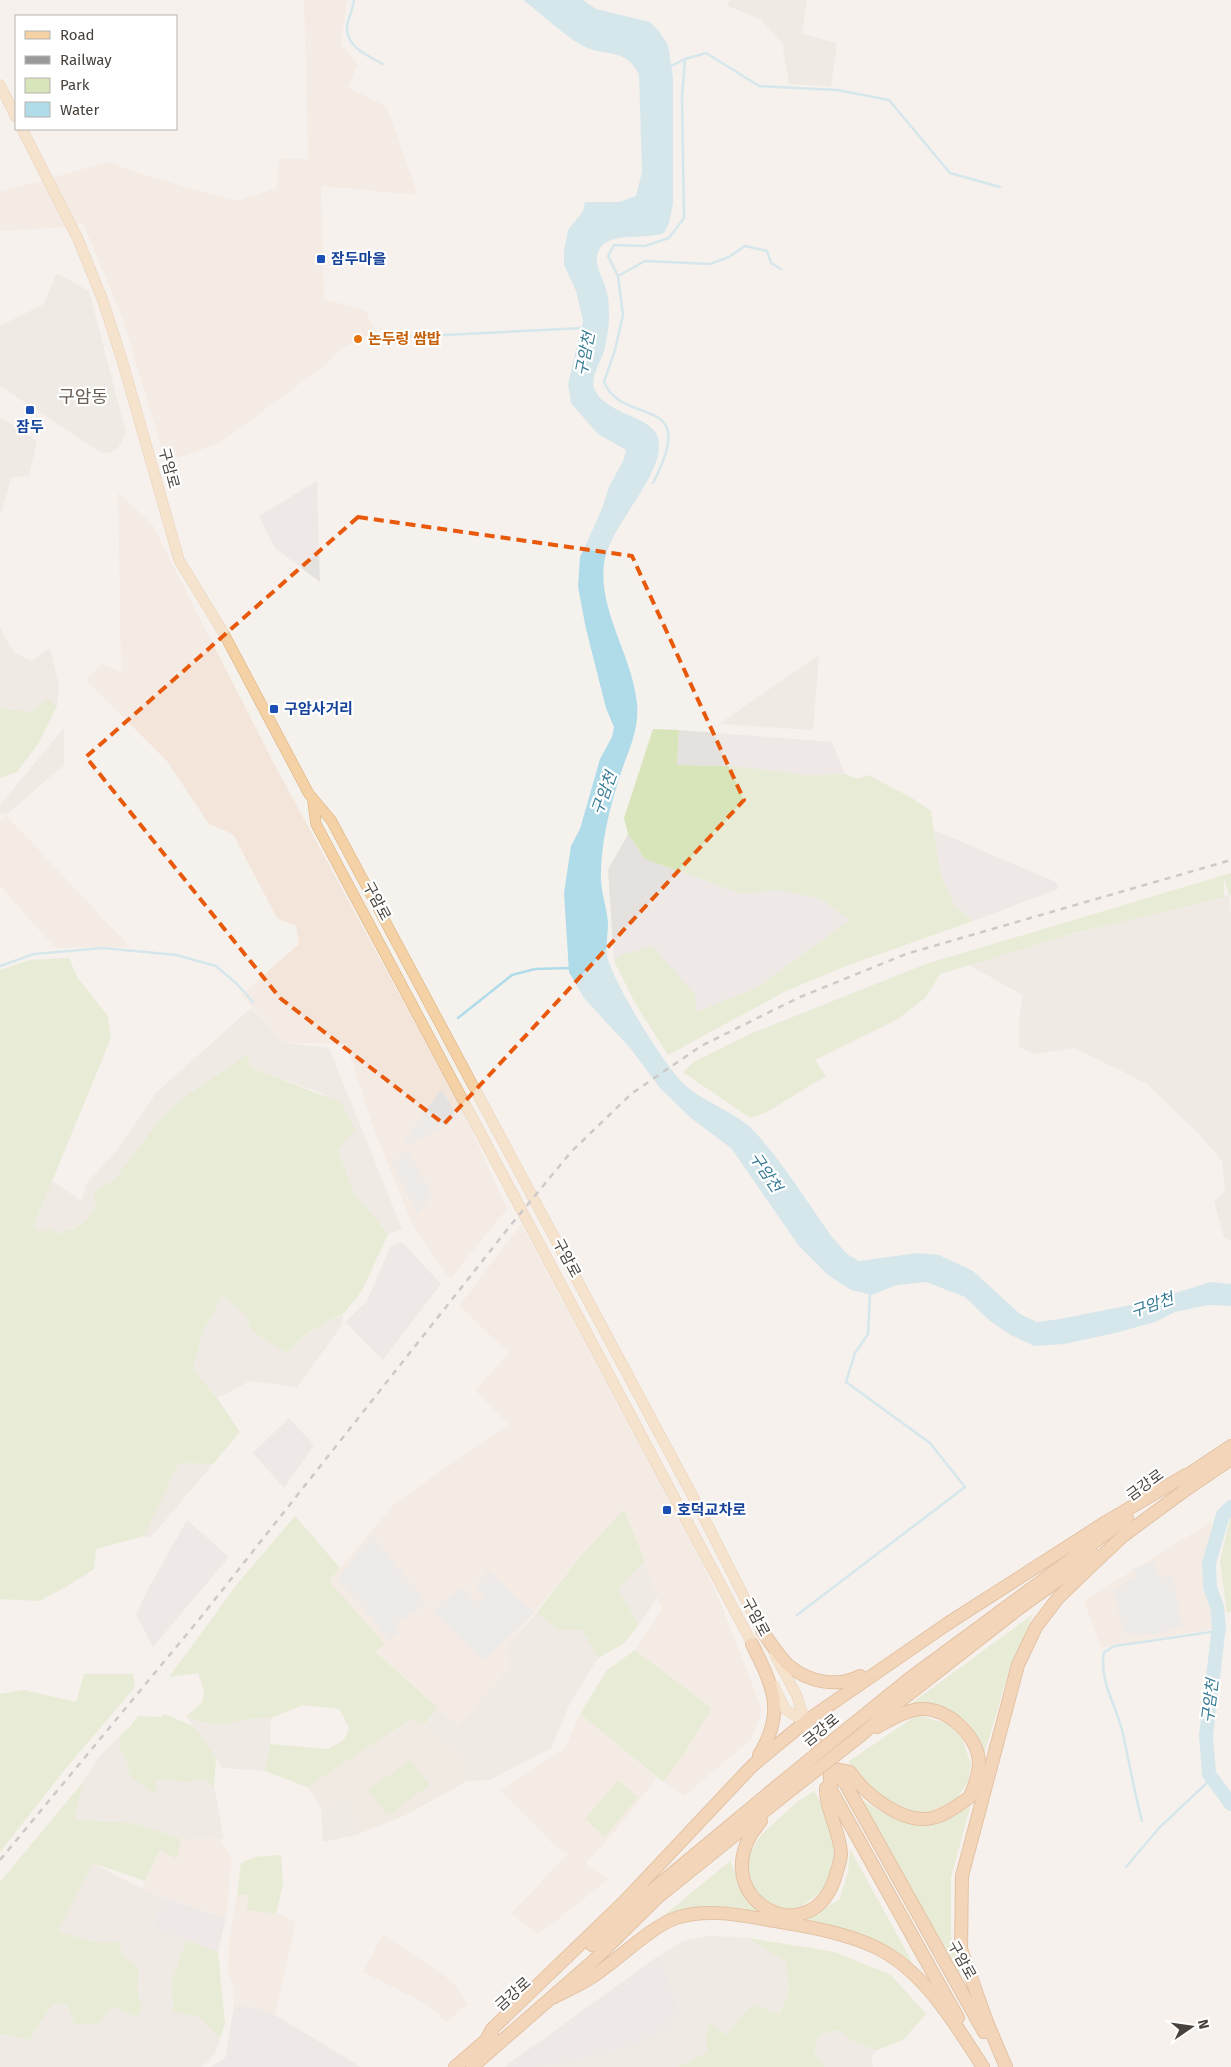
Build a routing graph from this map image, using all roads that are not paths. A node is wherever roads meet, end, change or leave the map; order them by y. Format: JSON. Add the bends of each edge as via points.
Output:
{"nodes":[{"id":1,"x":0,"y":85,"type":"edge"},
{"id":2,"x":15,"y":115,"type":"edge"},
{"id":3,"x":23,"y":130,"type":"edge"},
{"id":4,"x":313,"y":802,"type":"junction"},
{"id":5,"x":1231,"y":1446,"type":"edge"},
{"id":6,"x":1231,"y":1459,"type":"edge"},
{"id":7,"x":1189,"y":1480,"type":"junction"},
{"id":8,"x":762,"y":1631,"type":"junction"},
{"id":9,"x":752,"y":1644,"type":"junction"},
{"id":10,"x":896,"y":1657,"type":"junction"},
{"id":11,"x":805,"y":1722,"type":"junction"},
{"id":12,"x":856,"y":1731,"type":"junction"},
{"id":13,"x":752,"y":1766,"type":"junction"},
{"id":14,"x":828,"y":1768,"type":"junction"},
{"id":15,"x":779,"y":1792,"type":"junction"},
{"id":16,"x":552,"y":1998,"type":"junction"},
{"id":17,"x":486,"y":2040,"type":"junction"},
{"id":18,"x":455,"y":2067,"type":"edge"},
{"id":19,"x":472,"y":2067,"type":"edge"},
{"id":20,"x":984,"y":2067,"type":"edge"},
{"id":21,"x":1005,"y":2067,"type":"edge"}],
"edges":[{"from":1,"to":2,"type":"main road"},
{"from":3,"to":4,"type":"main road","name":"구암로","via":[[78,239],[103,301],[179,560],[222,632]]},
{"from":4,"to":8,"type":"main road","name":"구암로","via":[[331,820]]},
{"from":4,"to":9,"type":"main road","name":"구암로","via":[[316,824]]},
{"from":5,"to":7,"type":"highway","name":"금강로"},
{"from":6,"to":7,"type":"highway","name":"금강로"},
{"from":7,"to":10,"type":"highway","via":[[1082,1537]]},
{"from":7,"to":12,"type":"highway","name":"금강로","via":[[895,1705]]},
{"from":7,"to":21,"type":"highway","via":[[1123,1536],[1058,1598],[1036,1627],[1018,1665],[962,1876],[961,1949]]},
{"from":8,"to":10,"type":"highway","via":[[789,1665],[809,1677],[826,1682],[841,1684]]},
{"from":8,"to":11,"type":"main road","name":"구암로","via":[[797,1696]]},
{"from":9,"to":11,"type":"main road","name":"구암로","via":[[785,1709]]},
{"from":9,"to":13,"type":"highway","via":[[773,1694],[775,1720],[770,1737]]},
{"from":10,"to":11,"type":"highway"},
{"from":11,"to":13,"type":"highway"},
{"from":11,"to":14,"type":"highway","name":"구암로"},
{"from":12,"to":14,"type":"highway","via":[[922,1709],[945,1715],[972,1741],[979,1762],[970,1797],[932,1819],[913,1818],[874,1799],[850,1772]]},
{"from":12,"to":15,"type":"highway","name":"금강로","bridge":true},
{"from":13,"to":17,"type":"highway","via":[[624,1902],[492,2029]]},
{"from":14,"to":15,"type":"highway","via":[[826,1792],[841,1854],[838,1868],[830,1892],[816,1906],[801,1914],[787,1916],[762,1907],[744,1880],[741,1867],[742,1852],[752,1831]]},
{"from":14,"to":20,"type":"highway","name":"구암로","via":[[832,1790]]},
{"from":14,"to":21,"type":"highway","name":"구암로","via":[[845,1783]]},
{"from":15,"to":16,"type":"highway","name":"금강로","via":[[658,1897]]},
{"from":15,"to":17,"type":"highway","name":"금강로","via":[[650,1892]]},
{"from":16,"to":19,"type":"highway","name":"금강로"},
{"from":16,"to":20,"type":"highway","via":[[592,1977],[675,1919],[706,1912],[740,1915],[848,1937],[876,1948],[902,1965],[927,1989]]},
{"from":17,"to":18,"type":"highway","name":"금강로"}]}
